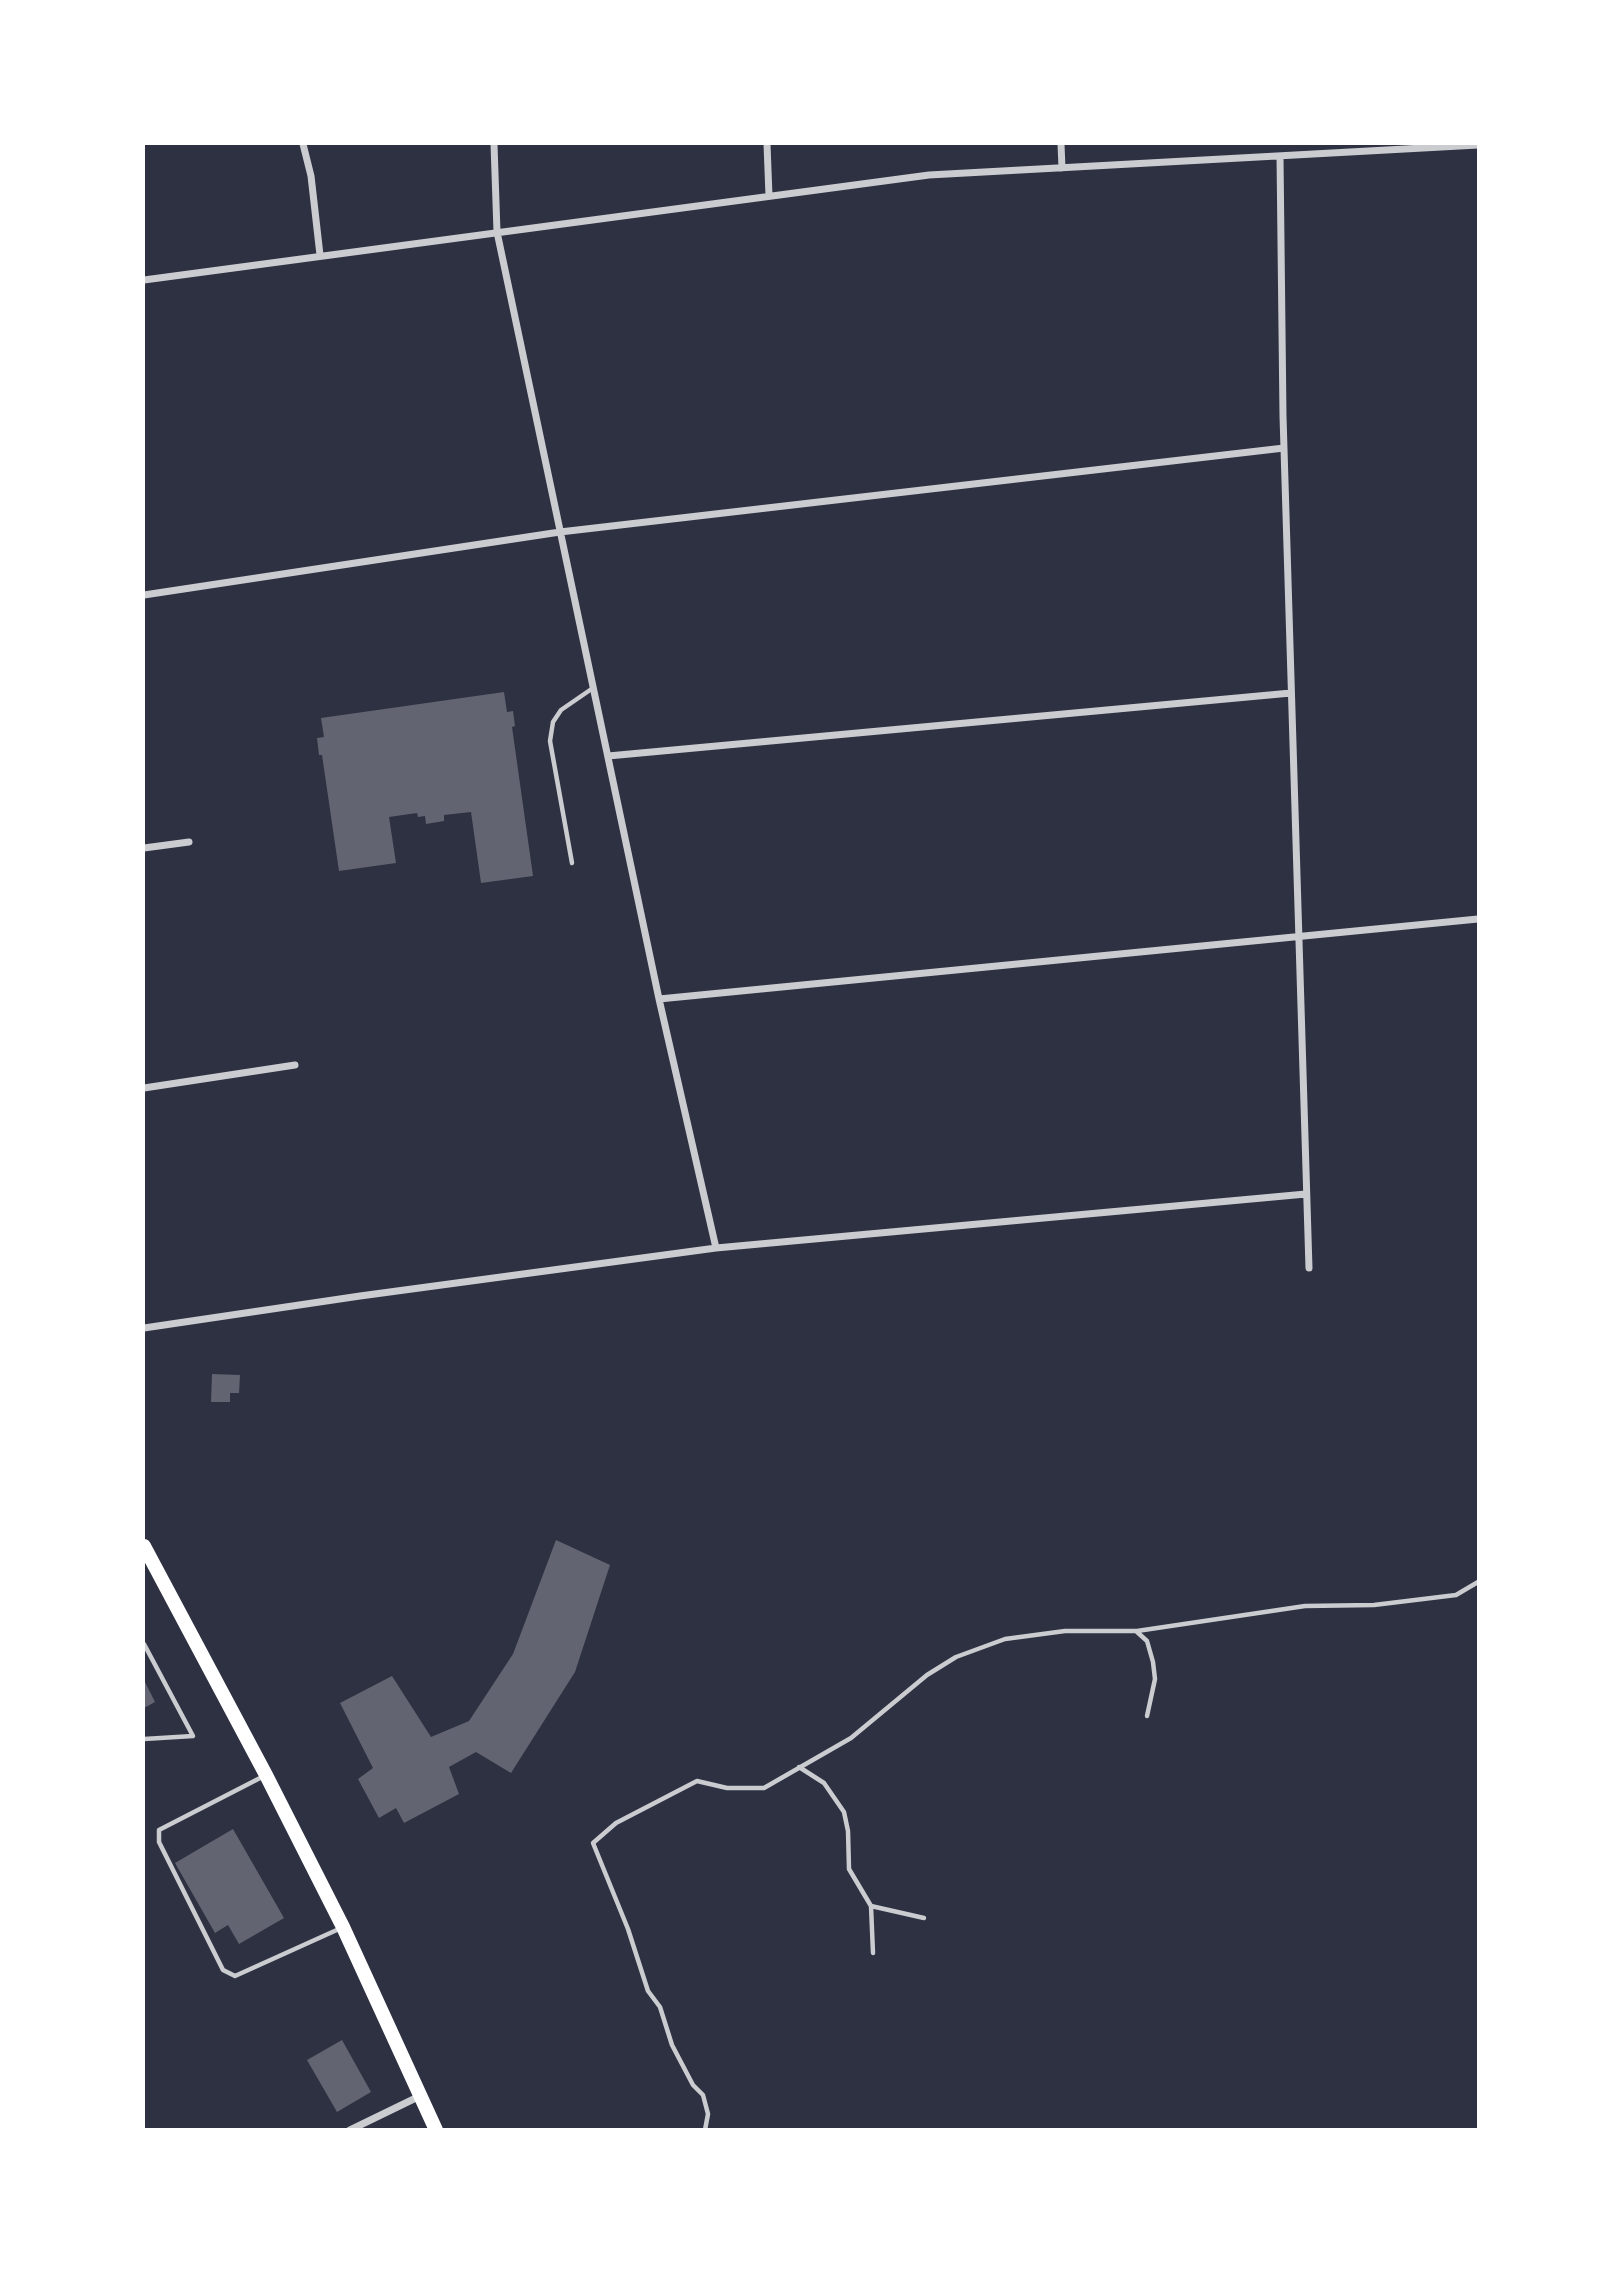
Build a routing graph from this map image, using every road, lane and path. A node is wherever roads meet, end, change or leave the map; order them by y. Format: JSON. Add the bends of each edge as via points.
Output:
{"nodes":[{"id":1,"x":303,"y":144,"type":"edge"},
{"id":2,"x":494,"y":144,"type":"edge"},
{"id":3,"x":767,"y":144,"type":"edge"},
{"id":4,"x":1061,"y":144,"type":"edge"},
{"id":5,"x":1479,"y":145,"type":"edge"},
{"id":6,"x":1363,"y":147,"type":"edge"},
{"id":7,"x":1280,"y":156,"type":"junction"},
{"id":8,"x":1062,"y":168,"type":"junction"},
{"id":9,"x":769,"y":196,"type":"junction"},
{"id":10,"x":498,"y":232,"type":"junction"},
{"id":11,"x":320,"y":255,"type":"junction"},
{"id":12,"x":144,"y":280,"type":"edge"},
{"id":13,"x":1284,"y":448,"type":"junction"},
{"id":14,"x":560,"y":532,"type":"junction"},
{"id":15,"x":144,"y":595,"type":"edge"},
{"id":16,"x":593,"y":688,"type":"junction"},
{"id":17,"x":1291,"y":692,"type":"junction"},
{"id":18,"x":608,"y":756,"type":"junction"},
{"id":19,"x":189,"y":842,"type":"dead end"},
{"id":20,"x":144,"y":848,"type":"edge"},
{"id":21,"x":572,"y":863,"type":"dead end"},
{"id":22,"x":1479,"y":919,"type":"edge"},
{"id":23,"x":1299,"y":936,"type":"junction"},
{"id":24,"x":659,"y":999,"type":"junction"},
{"id":25,"x":295,"y":1065,"type":"dead end"},
{"id":26,"x":144,"y":1088,"type":"edge"},
{"id":27,"x":1306,"y":1194,"type":"junction"},
{"id":28,"x":716,"y":1248,"type":"junction"},
{"id":29,"x":1309,"y":1268,"type":"dead end"},
{"id":30,"x":144,"y":1328,"type":"edge"},
{"id":31,"x":144,"y":1546,"type":"edge"},
{"id":32,"x":1479,"y":1582,"type":"edge"},
{"id":33,"x":1136,"y":1631,"type":"junction"},
{"id":34,"x":144,"y":1644,"type":"edge"},
{"id":35,"x":1147,"y":1716,"type":"dead end"},
{"id":36,"x":144,"y":1739,"type":"edge"},
{"id":37,"x":799,"y":1767,"type":"junction"},
{"id":38,"x":266,"y":1775,"type":"junction"},
{"id":39,"x":871,"y":1906,"type":"junction"},
{"id":40,"x":924,"y":1918,"type":"dead end"},
{"id":41,"x":343,"y":1927,"type":"junction"},
{"id":42,"x":873,"y":1953,"type":"dead end"},
{"id":43,"x":421,"y":2095,"type":"junction"},
{"id":44,"x":350,"y":2130,"type":"edge"},
{"id":45,"x":436,"y":2130,"type":"edge"},
{"id":46,"x":705,"y":2130,"type":"edge"}],
"edges":[{"from":1,"to":11,"type":"street"},
{"from":2,"to":10,"type":"street"},
{"from":3,"to":9,"type":"street"},
{"from":4,"to":8,"type":"street"},
{"from":5,"to":6,"type":"street"},
{"from":6,"to":7,"type":"street"},
{"from":7,"to":8,"type":"street"},
{"from":7,"to":13,"type":"street"},
{"from":8,"to":9,"type":"street","via":[[929,175]]},
{"from":9,"to":10,"type":"street"},
{"from":10,"to":11,"type":"street"},
{"from":10,"to":14,"type":"street"},
{"from":11,"to":12,"type":"street"},
{"from":13,"to":14,"type":"street"},
{"from":13,"to":17,"type":"street"},
{"from":14,"to":15,"type":"street"},
{"from":14,"to":16,"type":"street"},
{"from":16,"to":18,"type":"street"},
{"from":16,"to":21,"type":"lane","via":[[561,710],[553,722],[550,741]]},
{"from":17,"to":18,"type":"street"},
{"from":17,"to":23,"type":"street"},
{"from":18,"to":24,"type":"street"},
{"from":19,"to":20,"type":"street"},
{"from":22,"to":23,"type":"street"},
{"from":23,"to":24,"type":"street"},
{"from":23,"to":27,"type":"street"},
{"from":24,"to":28,"type":"street"},
{"from":25,"to":26,"type":"street"},
{"from":27,"to":28,"type":"street"},
{"from":27,"to":29,"type":"street"},
{"from":28,"to":30,"type":"street"},
{"from":31,"to":38,"type":"main road"},
{"from":32,"to":33,"type":"lane","via":[[1456,1595],[1374,1605],[1305,1606]]},
{"from":33,"to":35,"type":"lane","via":[[1147,1641],[1153,1662],[1155,1679]]},
{"from":33,"to":37,"type":"lane","via":[[1065,1631],[1005,1639],[956,1657],[851,1738]]},
{"from":34,"to":36,"type":"lane","via":[[193,1736]]},
{"from":37,"to":39,"type":"lane","via":[[824,1783],[844,1812],[849,1869]]},
{"from":37,"to":46,"type":"lane","via":[[764,1788],[727,1788],[697,1781],[616,1823],[593,1843],[648,1991],[660,2007],[672,2045],[703,2095],[708,2114]]},
{"from":38,"to":41,"type":"main road"},
{"from":38,"to":41,"type":"lane","via":[[159,1830],[159,1842],[223,1970],[235,1976]]},
{"from":39,"to":40,"type":"lane"},
{"from":39,"to":42,"type":"lane"},
{"from":41,"to":43,"type":"main road"},
{"from":43,"to":44,"type":"street"},
{"from":43,"to":45,"type":"main road"}]}
